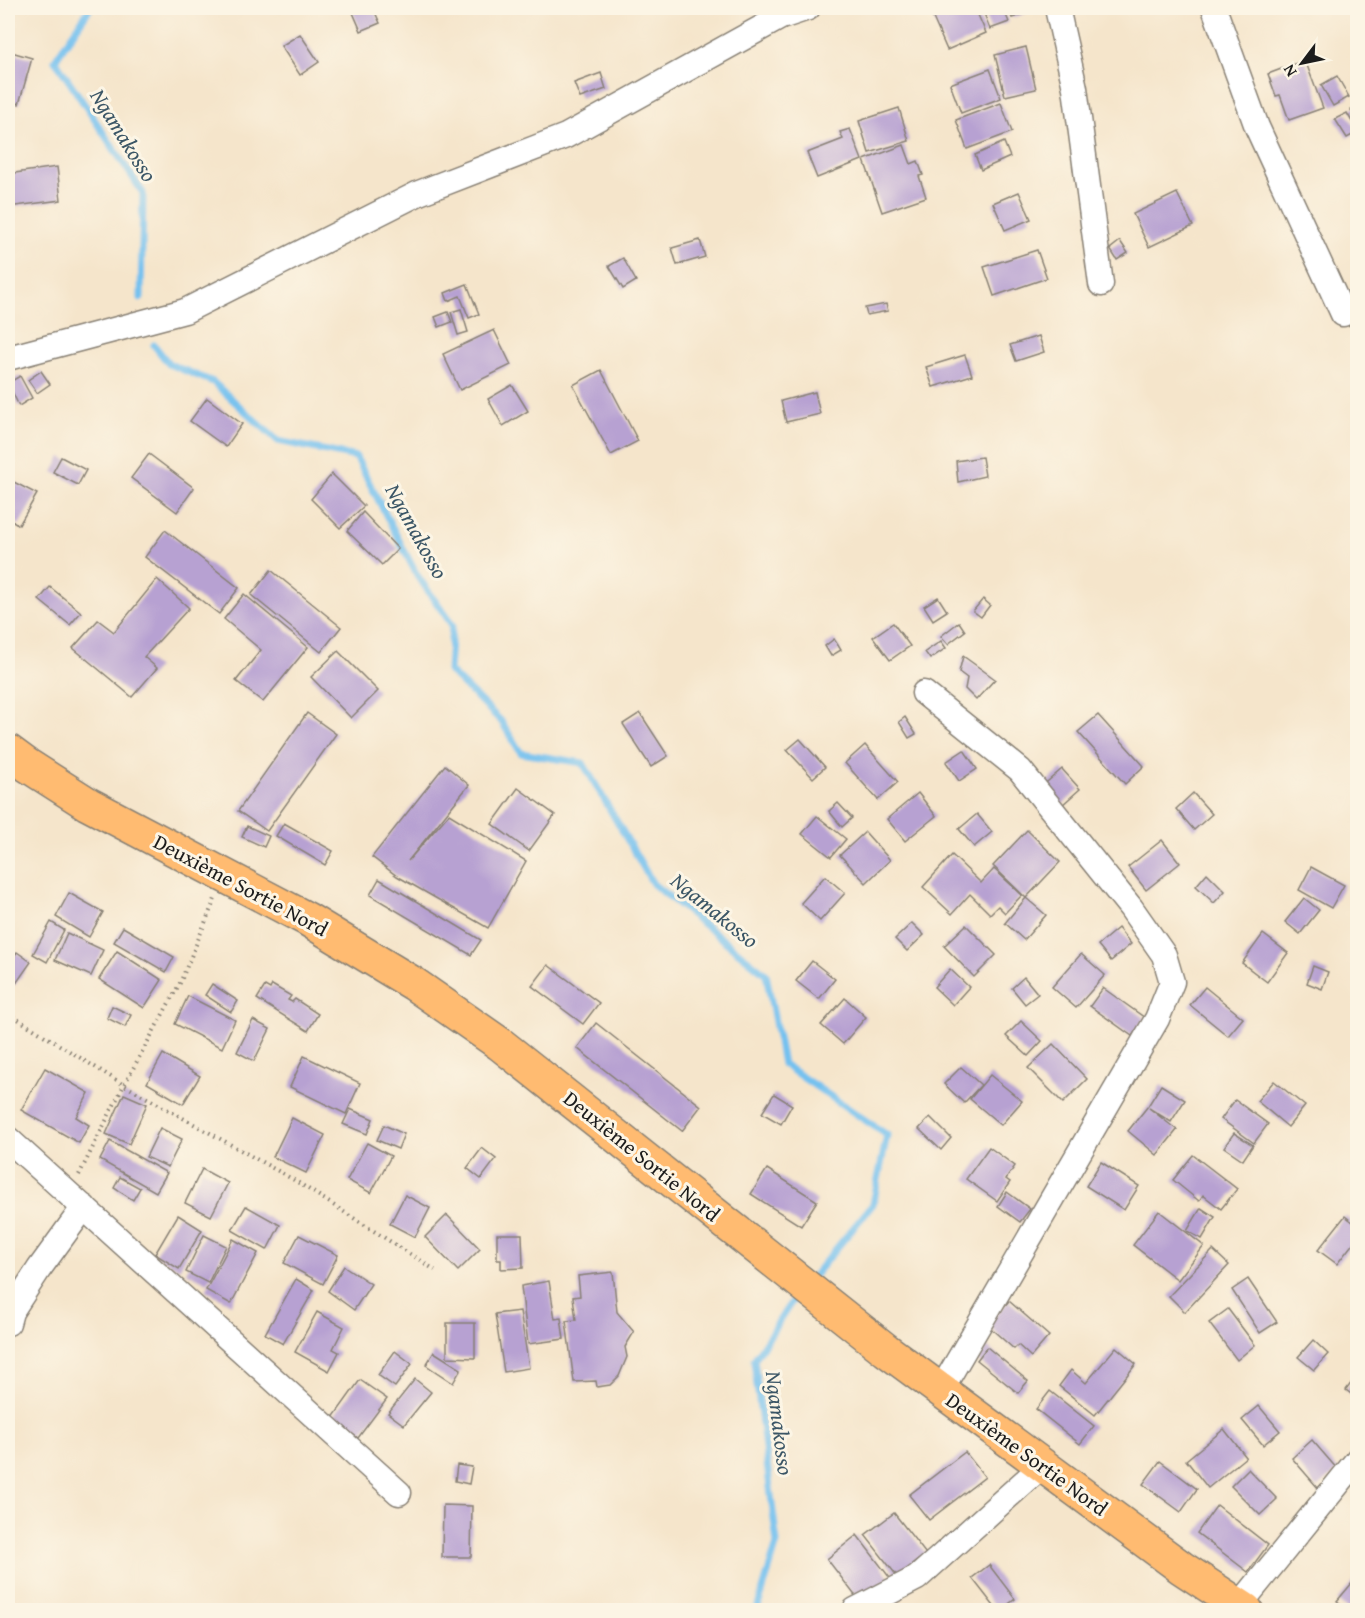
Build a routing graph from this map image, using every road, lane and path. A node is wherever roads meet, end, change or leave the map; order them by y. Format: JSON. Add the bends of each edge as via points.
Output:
{"nodes":[{"id":1,"x":808,"y":8,"type":"edge"},
{"id":2,"x":1057,"y":8,"type":"edge"},
{"id":3,"x":1214,"y":8,"type":"edge"},
{"id":4,"x":772,"y":12,"type":"edge"},
{"id":5,"x":1101,"y":284,"type":"dead end"},
{"id":6,"x":1343,"y":314,"type":"dead end"},
{"id":7,"x":8,"y":358,"type":"edge"},
{"id":8,"x":924,"y":693,"type":"dead end"},
{"id":9,"x":8,"y":751,"type":"edge"},
{"id":10,"x":225,"y":876,"type":"junction"},
{"id":11,"x":8,"y":1013,"type":"edge"},
{"id":12,"x":124,"y":1085,"type":"junction"},
{"id":13,"x":8,"y":1139,"type":"edge"},
{"id":14,"x":77,"y":1201,"type":"junction"},
{"id":15,"x":435,"y":1270,"type":"dead end"},
{"id":16,"x":8,"y":1323,"type":"edge"},
{"id":17,"x":941,"y":1390,"type":"junction"},
{"id":18,"x":1358,"y":1459,"type":"edge"},
{"id":19,"x":1042,"y":1466,"type":"junction"},
{"id":20,"x":399,"y":1493,"type":"dead end"},
{"id":21,"x":1242,"y":1608,"type":"edge"},
{"id":22,"x":855,"y":1611,"type":"edge"}],
"edges":[{"from":1,"to":4,"type":"street"},
{"from":2,"to":5,"type":"street","via":[[1076,88]]},
{"from":3,"to":6,"type":"street","via":[[1257,128]]},
{"from":4,"to":7,"type":"street","via":[[566,136],[419,193],[185,311]]},
{"from":8,"to":17,"type":"street","via":[[1020,770],[1131,908],[1164,956],[1172,982],[1157,1019]]},
{"from":9,"to":10,"type":"main road","name":"Deuxième Sortie Nord","via":[[88,804]]},
{"from":10,"to":12,"type":"path","via":[[180,983]]},
{"from":10,"to":17,"type":"main road","name":"Deuxième Sortie Nord","via":[[346,942],[500,1044]]},
{"from":11,"to":12,"type":"path"},
{"from":12,"to":14,"type":"path"},
{"from":12,"to":15,"type":"path","via":[[294,1180]]},
{"from":13,"to":14,"type":"street"},
{"from":14,"to":16,"type":"street"},
{"from":14,"to":20,"type":"street"},
{"from":17,"to":19,"type":"main road","name":"Deuxième Sortie Nord"},
{"from":18,"to":21,"type":"street"},
{"from":19,"to":21,"type":"main road","name":"Deuxième Sortie Nord"},
{"from":19,"to":22,"type":"street","via":[[916,1578]]}]}
